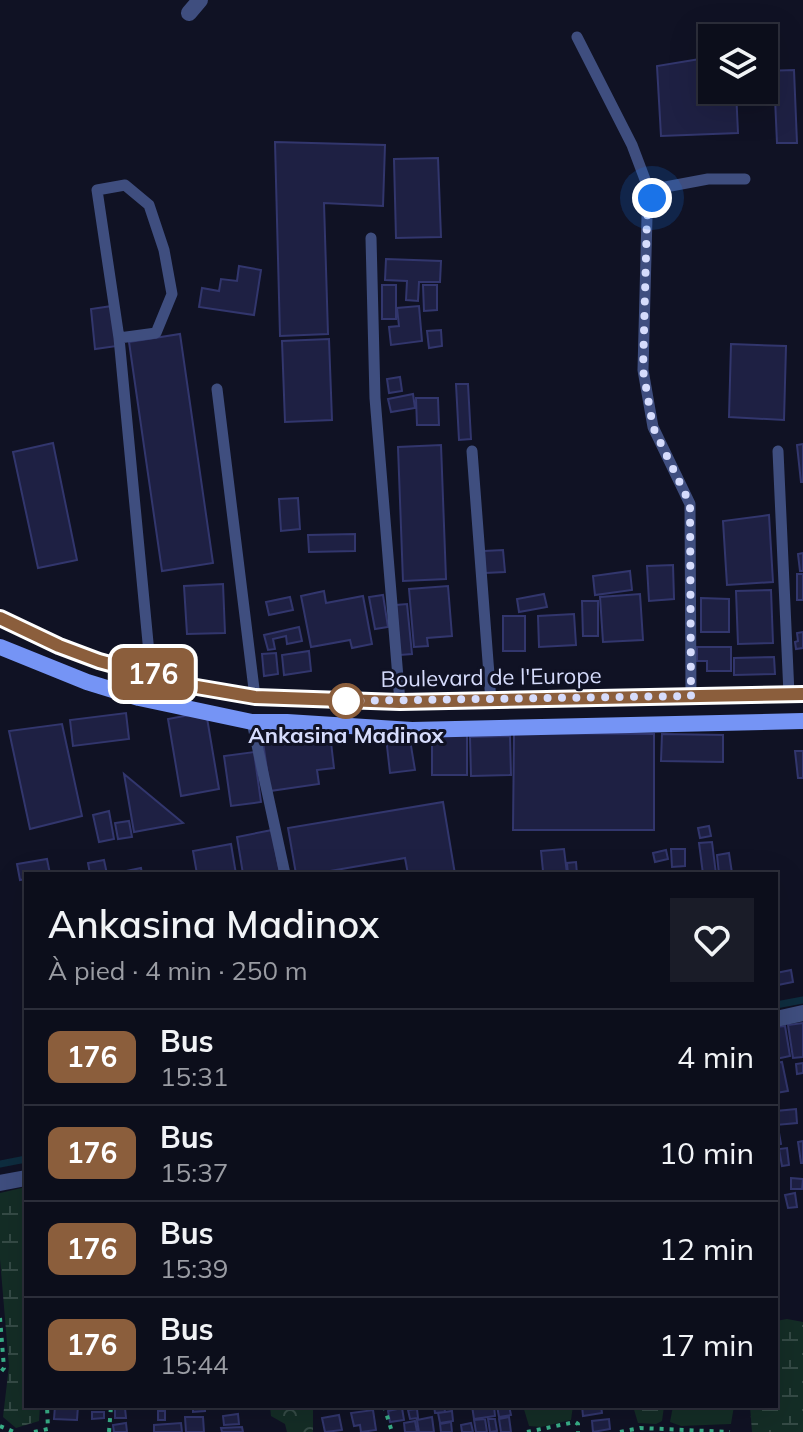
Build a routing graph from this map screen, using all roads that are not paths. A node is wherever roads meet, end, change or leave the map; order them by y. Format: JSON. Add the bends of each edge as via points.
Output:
{"nodes":[{"id":1,"x":200,"y":0,"type":"edge"},
{"id":2,"x":189,"y":13,"type":"dead end"},
{"id":3,"x":577,"y":37,"type":"dead end"},
{"id":4,"x":745,"y":179,"type":"dead end"},
{"id":5,"x":652,"y":198,"type":"junction"},
{"id":6,"x":371,"y":238,"type":"dead end"},
{"id":7,"x":119,"y":338,"type":"junction"},
{"id":8,"x":217,"y":389,"type":"dead end"},
{"id":9,"x":472,"y":451,"type":"dead end"},
{"id":10,"x":778,"y":451,"type":"dead end"},
{"id":11,"x":0,"y":618,"type":"edge"},
{"id":12,"x":0,"y":647,"type":"edge"},
{"id":13,"x":151,"y":674,"type":"junction"},
{"id":14,"x":796,"y":694,"type":"edge"},
{"id":15,"x":691,"y":696,"type":"junction"},
{"id":16,"x":255,"y":697,"type":"junction"},
{"id":17,"x":491,"y":701,"type":"junction"},
{"id":18,"x":400,"y":702,"type":"junction"},
{"id":19,"x":803,"y":721,"type":"edge"},
{"id":20,"x":252,"y":722,"type":"junction"},
{"id":21,"x":285,"y":872,"type":"edge"},
{"id":22,"x":803,"y":1013,"type":"edge"},
{"id":23,"x":778,"y":1019,"type":"edge"},
{"id":24,"x":24,"y":1178,"type":"edge"},
{"id":25,"x":0,"y":1183,"type":"edge"}],
"edges":[{"from":1,"to":2,"type":"street"},
{"from":3,"to":5,"type":"lane","via":[[632,145]]},
{"from":4,"to":5,"type":"lane","via":[[660,188]]},
{"from":5,"to":15,"type":"lane","via":[[647,217],[643,370],[653,427],[690,504]]},
{"from":6,"to":18,"type":"lane","via":[[375,398]]},
{"from":7,"to":7,"type":"lane","via":[[156,333],[172,294],[149,205],[125,185],[97,190]]},
{"from":7,"to":13,"type":"lane"},
{"from":8,"to":16,"type":"lane"},
{"from":9,"to":17,"type":"lane"},
{"from":10,"to":14,"type":"lane"},
{"from":11,"to":13,"type":"main road","name":"Boulevard de l'Europe","via":[[86,656]]},
{"from":12,"to":20,"type":"main road","via":[[139,698]]},
{"from":13,"to":16,"type":"main road","name":"Boulevard de l'Europe"},
{"from":14,"to":15,"type":"main road","name":"Boulevard de l'Europe"},
{"from":15,"to":17,"type":"main road","name":"Boulevard de l'Europe"},
{"from":16,"to":18,"type":"main road","name":"Boulevard de l'Europe"},
{"from":17,"to":18,"type":"main road","name":"Boulevard de l'Europe"},
{"from":19,"to":20,"type":"main road","via":[[412,730]]},
{"from":20,"to":21,"type":"lane"},
{"from":22,"to":23,"type":"street"},
{"from":24,"to":25,"type":"street"}]}
